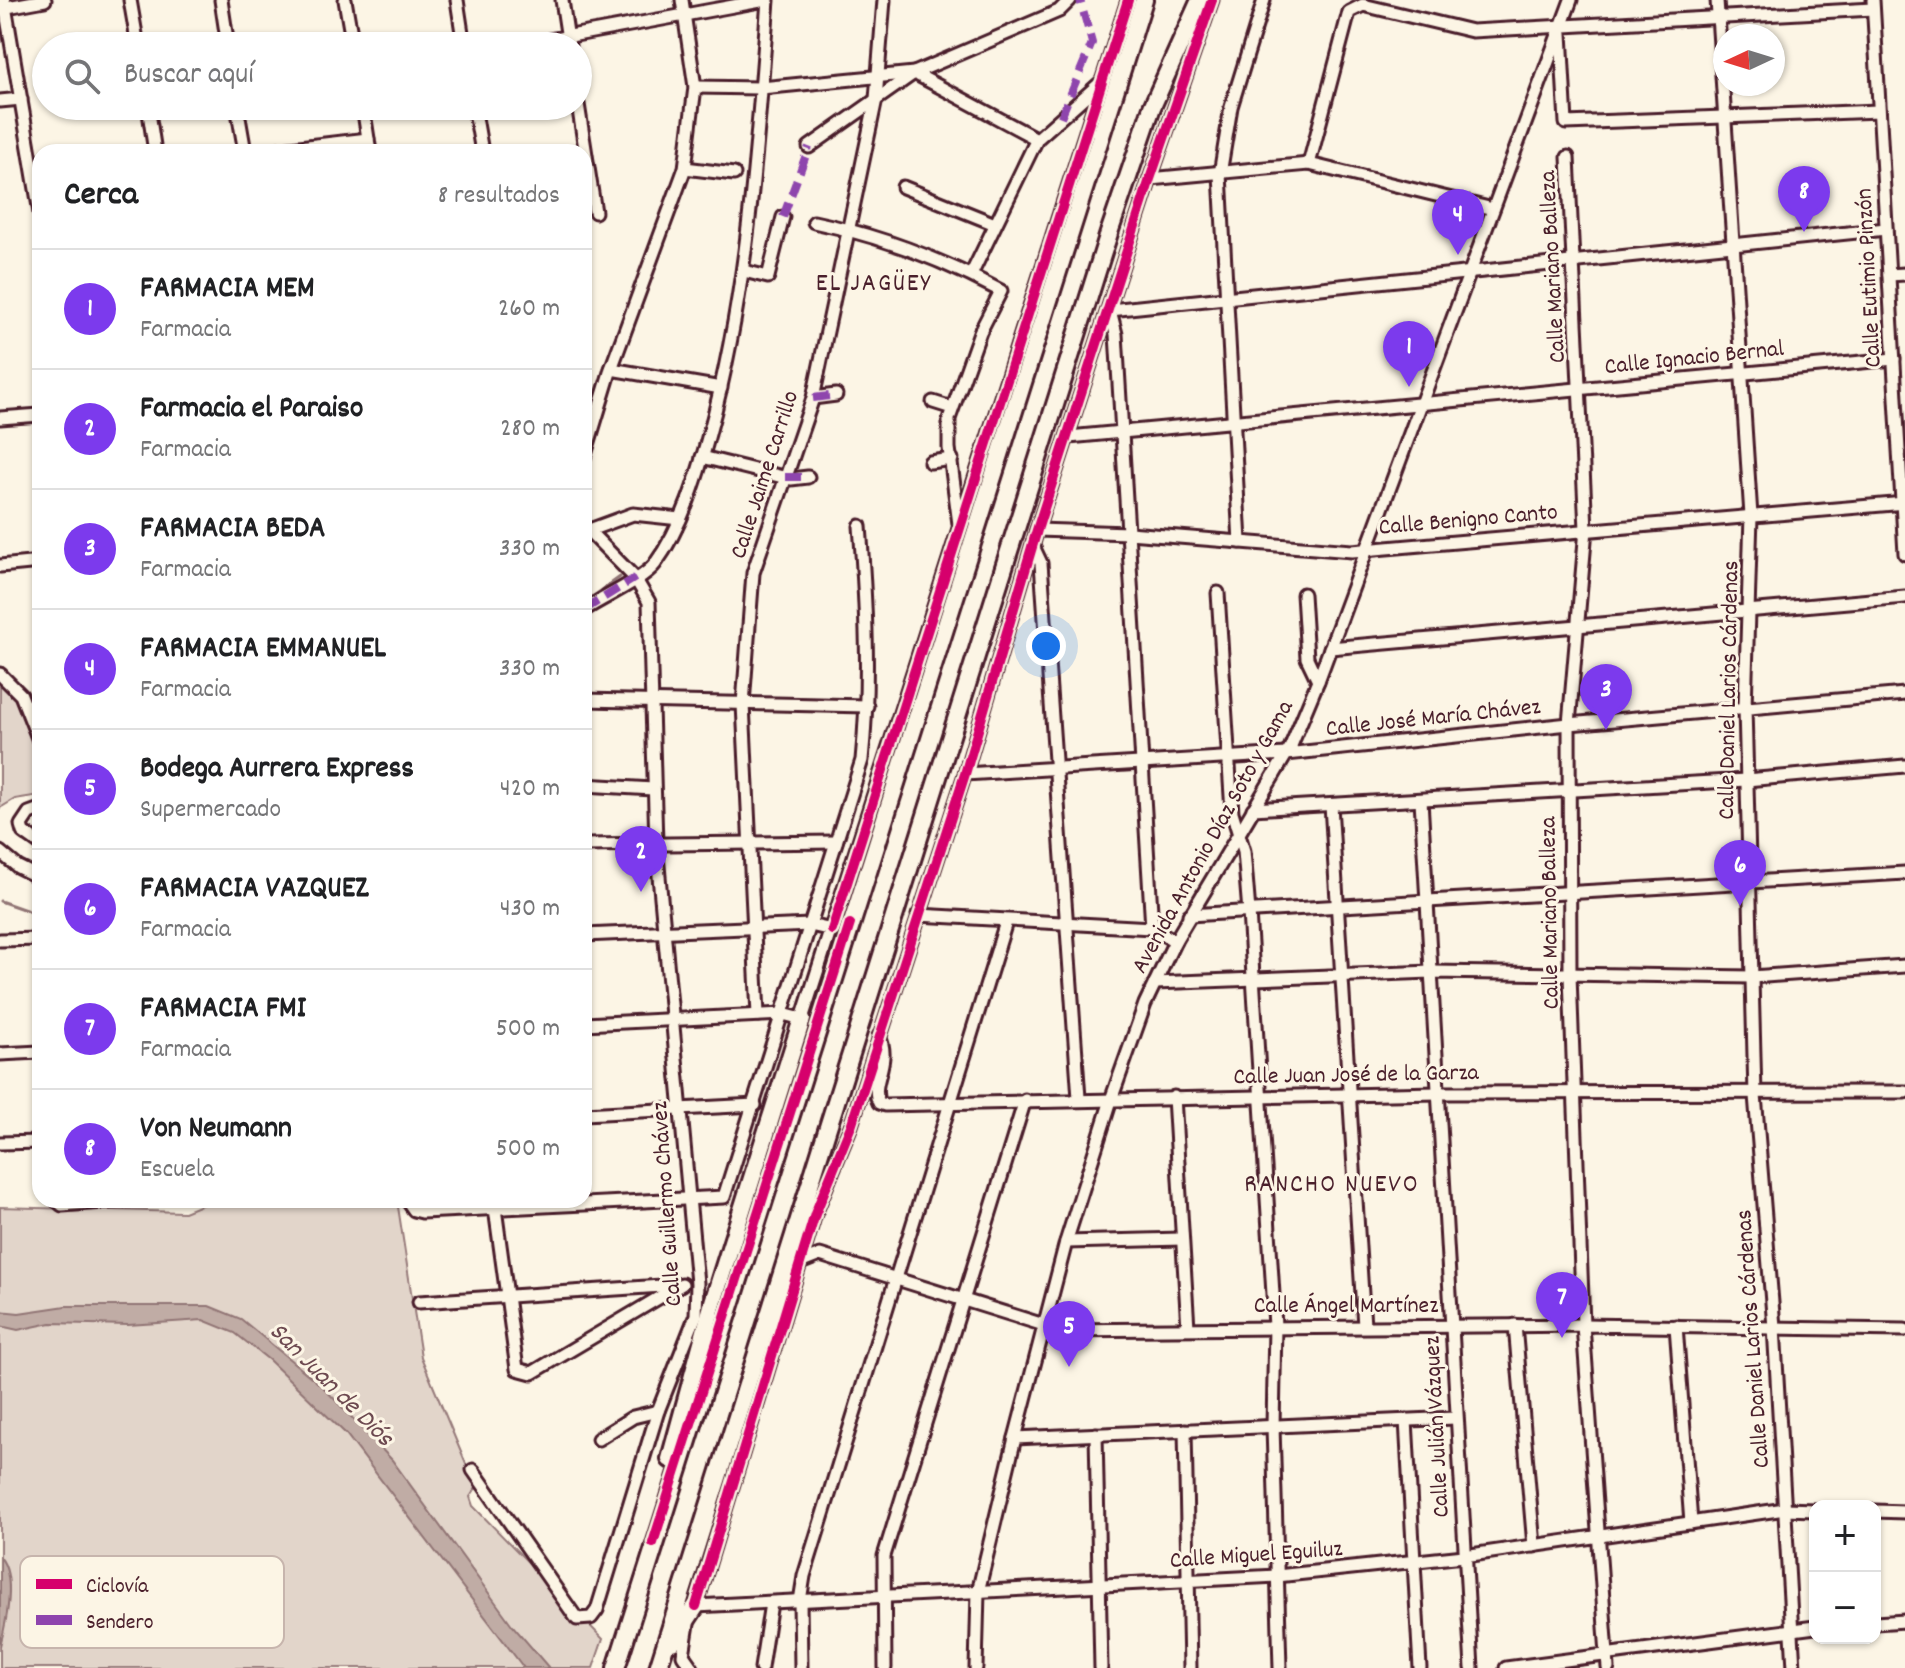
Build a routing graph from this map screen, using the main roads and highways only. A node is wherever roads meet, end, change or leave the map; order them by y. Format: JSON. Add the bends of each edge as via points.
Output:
{"nodes":[{"id":1,"x":1144,"y":0,"type":"edge"},
{"id":2,"x":1200,"y":0,"type":"edge"},
{"id":3,"x":1202,"y":29,"type":"road end"},
{"id":4,"x":802,"y":1019,"type":"road end"},
{"id":5,"x":745,"y":1439,"type":"road end"},
{"id":6,"x":721,"y":1469,"type":"junction"},
{"id":7,"x":723,"y":1507,"type":"road end"},
{"id":8,"x":653,"y":1543,"type":"junction"},
{"id":9,"x":693,"y":1611,"type":"road end"},
{"id":10,"x":617,"y":1664,"type":"edge"},
{"id":11,"x":658,"y":1666,"type":"edge"}],
"edges":[{"from":1,"to":8,"type":"highway"},
{"from":2,"to":3,"type":"highway"},
{"from":2,"to":6,"type":"highway","via":[[1152,107],[1109,233]]},
{"from":4,"to":8,"type":"highway","via":[[679,1418]]},
{"from":5,"to":6,"type":"highway"},
{"from":6,"to":7,"type":"highway"},
{"from":6,"to":11,"type":"highway"},
{"from":8,"to":10,"type":"highway"},
{"from":9,"to":11,"type":"highway"}]}
